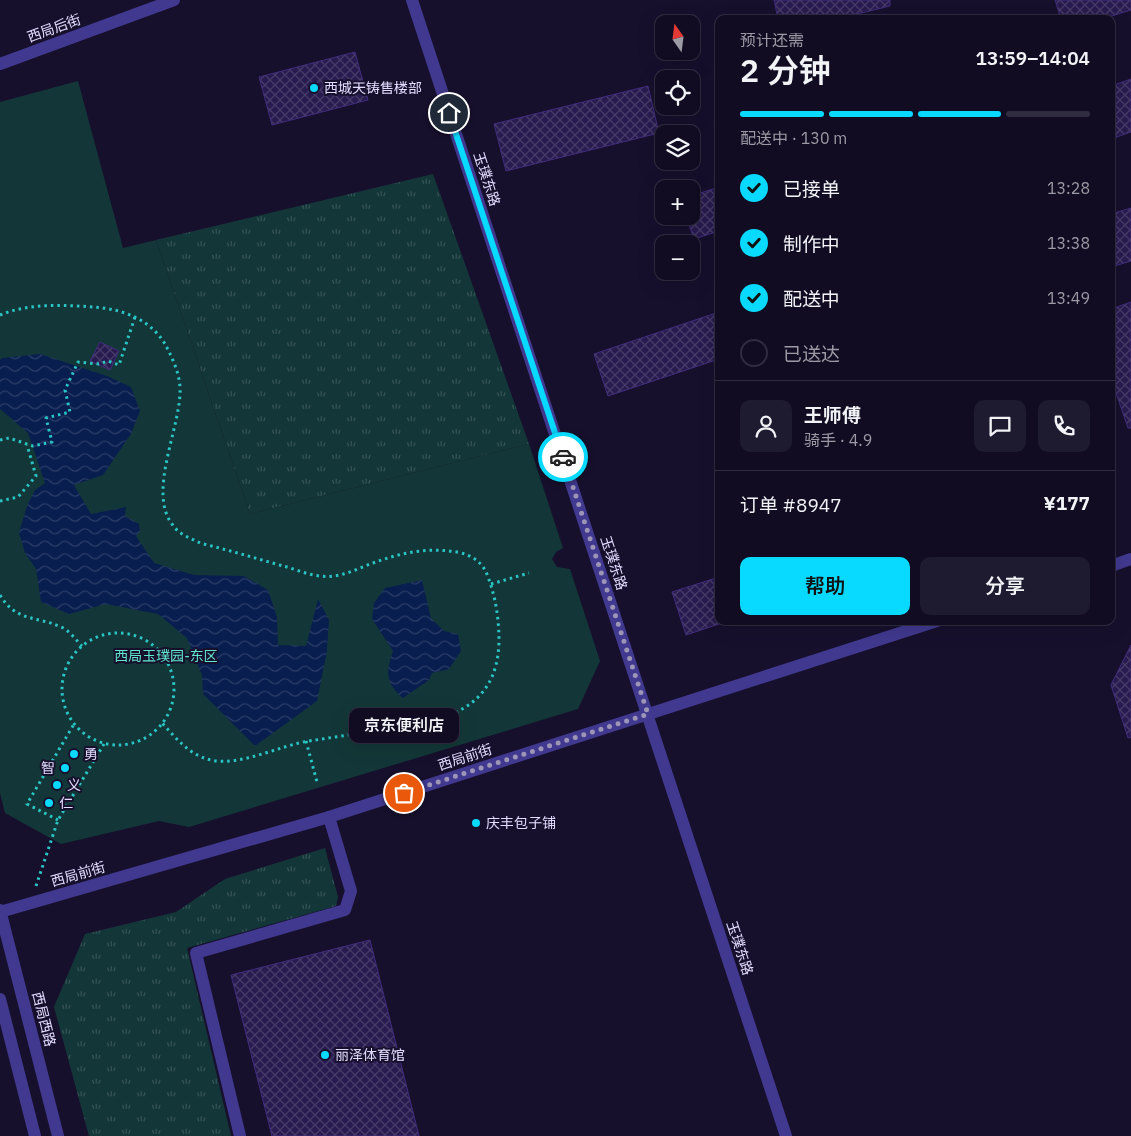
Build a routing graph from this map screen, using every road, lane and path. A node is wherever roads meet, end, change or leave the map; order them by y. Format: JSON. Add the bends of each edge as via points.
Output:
{"nodes":[{"id":1,"x":174,"y":0,"type":"edge"},
{"id":2,"x":412,"y":0,"type":"edge"},
{"id":3,"x":0,"y":64,"type":"edge"},
{"id":4,"x":0,"y":315,"type":"edge"},
{"id":5,"x":135,"y":317,"type":"junction"},
{"id":6,"x":0,"y":440,"type":"edge"},
{"id":7,"x":27,"y":444,"type":"junction"},
{"id":8,"x":0,"y":501,"type":"edge"},
{"id":9,"x":1131,"y":559,"type":"edge"},
{"id":10,"x":1115,"y":565,"type":"edge"},
{"id":11,"x":529,"y":573,"type":"dead end"},
{"id":12,"x":491,"y":584,"type":"junction"},
{"id":13,"x":0,"y":595,"type":"edge"},
{"id":14,"x":925,"y":625,"type":"edge"},
{"id":15,"x":82,"y":646,"type":"junction"},
{"id":16,"x":648,"y":714,"type":"junction"},
{"id":17,"x":162,"y":723,"type":"junction"},
{"id":18,"x":74,"y":724,"type":"junction"},
{"id":19,"x":306,"y":741,"type":"junction"},
{"id":20,"x":104,"y":744,"type":"junction"},
{"id":21,"x":318,"y":782,"type":"dead end"},
{"id":22,"x":329,"y":817,"type":"junction"},
{"id":23,"x":58,"y":820,"type":"junction"},
{"id":24,"x":30,"y":903,"type":"junction"},
{"id":25,"x":0,"y":911,"type":"edge"},
{"id":26,"x":0,"y":999,"type":"edge"},
{"id":27,"x":35,"y":1136,"type":"edge"},
{"id":28,"x":58,"y":1136,"type":"edge"},
{"id":29,"x":240,"y":1136,"type":"edge"},
{"id":30,"x":786,"y":1136,"type":"edge"}],
"edges":[{"from":1,"to":3,"type":"street","name":"西局后街"},
{"from":2,"to":16,"type":"street","name":"玉璞东路"},
{"from":4,"to":5,"type":"path","via":[[27,308],[58,306],[105,308]]},
{"from":5,"to":7,"type":"path","via":[[119,365],[108,361],[99,364],[78,362],[65,390],[70,412],[46,418],[52,442]]},
{"from":5,"to":12,"type":"path","via":[[154,329],[161,338],[179,377],[179,404],[163,501],[168,519],[180,533],[200,542],[319,576],[342,575],[404,553],[447,550],[475,558],[486,570]]},
{"from":6,"to":7,"type":"path","via":[[10,438]]},
{"from":7,"to":8,"type":"path","via":[[36,476],[18,497]]},
{"from":9,"to":10,"type":"street"},
{"from":11,"to":12,"type":"path"},
{"from":12,"to":19,"type":"path","via":[[498,612],[499,651],[491,680],[478,699],[455,714],[421,724]]},
{"from":13,"to":15,"type":"path","via":[[22,617],[63,627]]},
{"from":14,"to":16,"type":"street","name":"西局前街"},
{"from":15,"to":17,"type":"path","via":[[99,636],[118,632],[137,636],[154,645],[166,659],[174,677],[174,696],[169,714]]},
{"from":15,"to":18,"type":"path","via":[[71,657],[64,674],[62,692],[65,709]]},
{"from":16,"to":22,"type":"street","name":"西局前街"},
{"from":16,"to":30,"type":"street","name":"玉璞东路"},
{"from":17,"to":19,"type":"path","via":[[193,754],[218,762],[246,758]]},
{"from":17,"to":20,"type":"path","via":[[141,740],[123,745]]},
{"from":18,"to":20,"type":"path","via":[[87,736]]},
{"from":18,"to":23,"type":"path","via":[[27,804]]},
{"from":19,"to":21,"type":"path"},
{"from":20,"to":23,"type":"path"},
{"from":22,"to":24,"type":"street","name":"西局前街"},
{"from":22,"to":29,"type":"street","via":[[351,892],[346,910],[196,953]]},
{"from":23,"to":24,"type":"path"},
{"from":24,"to":25,"type":"street","name":"西局前街"},
{"from":25,"to":28,"type":"street","name":"西局西路"},
{"from":26,"to":27,"type":"street"}]}
